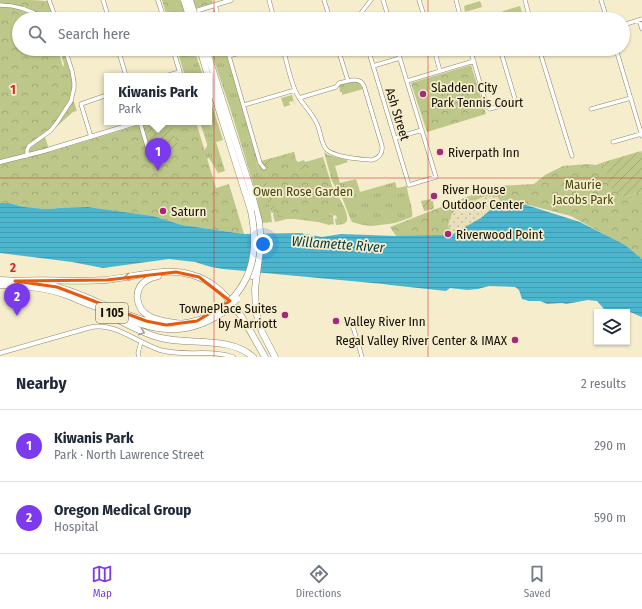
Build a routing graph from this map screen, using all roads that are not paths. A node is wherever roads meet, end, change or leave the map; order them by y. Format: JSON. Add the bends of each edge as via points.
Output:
{"nodes":[{"id":1,"x":49,"y":0,"type":"edge"},
{"id":2,"x":103,"y":0,"type":"edge"},
{"id":3,"x":158,"y":0,"type":"edge"},
{"id":4,"x":184,"y":0,"type":"edge"},
{"id":5,"x":190,"y":0,"type":"edge"},
{"id":6,"x":214,"y":0,"type":"edge"},
{"id":7,"x":231,"y":0,"type":"edge"},
{"id":8,"x":268,"y":0,"type":"edge"},
{"id":9,"x":324,"y":0,"type":"edge"},
{"id":10,"x":370,"y":0,"type":"edge"},
{"id":11,"x":383,"y":0,"type":"edge"},
{"id":12,"x":419,"y":0,"type":"edge"},
{"id":13,"x":456,"y":0,"type":"edge"},
{"id":14,"x":524,"y":0,"type":"edge"},
{"id":15,"x":601,"y":0,"type":"edge"},
{"id":16,"x":0,"y":5,"type":"edge"},
{"id":17,"x":215,"y":5,"type":"junction"},
{"id":18,"x":32,"y":12,"type":"edge"},
{"id":19,"x":53,"y":12,"type":"edge"},
{"id":20,"x":107,"y":12,"type":"edge"},
{"id":21,"x":162,"y":12,"type":"edge"},
{"id":22,"x":188,"y":12,"type":"edge"},
{"id":23,"x":192,"y":12,"type":"edge"},
{"id":24,"x":194,"y":12,"type":"edge"},
{"id":25,"x":217,"y":12,"type":"edge"},
{"id":26,"x":272,"y":12,"type":"edge"},
{"id":27,"x":328,"y":12,"type":"edge"},
{"id":28,"x":362,"y":12,"type":"edge"},
{"id":29,"x":387,"y":12,"type":"edge"},
{"id":30,"x":423,"y":12,"type":"edge"},
{"id":31,"x":459,"y":12,"type":"edge"},
{"id":32,"x":528,"y":12,"type":"edge"},
{"id":33,"x":605,"y":12,"type":"edge"},
{"id":34,"x":641,"y":20,"type":"edge"},
{"id":35,"x":630,"y":23,"type":"edge"},
{"id":36,"x":642,"y":29,"type":"edge"},
{"id":37,"x":68,"y":56,"type":"edge"},
{"id":38,"x":120,"y":56,"type":"edge"},
{"id":39,"x":175,"y":56,"type":"edge"},
{"id":40,"x":202,"y":56,"type":"edge"},
{"id":41,"x":208,"y":56,"type":"edge"},
{"id":42,"x":229,"y":56,"type":"edge"},
{"id":43,"x":285,"y":56,"type":"edge"},
{"id":44,"x":340,"y":56,"type":"edge"},
{"id":45,"x":370,"y":56,"type":"edge"},
{"id":46,"x":436,"y":56,"type":"edge"},
{"id":47,"x":472,"y":56,"type":"edge"},
{"id":48,"x":502,"y":56,"type":"edge"},
{"id":49,"x":541,"y":56,"type":"edge"},
{"id":50,"x":618,"y":56,"type":"edge"},
{"id":51,"x":400,"y":58,"type":"joint"},
{"id":52,"x":474,"y":61,"type":"junction"},
{"id":53,"x":373,"y":66,"type":"junction"},
{"id":54,"x":440,"y":71,"type":"junction"},
{"id":55,"x":125,"y":73,"type":"edge"},
{"id":56,"x":180,"y":73,"type":"edge"},
{"id":57,"x":208,"y":73,"type":"edge"},
{"id":58,"x":348,"y":81,"type":"junction"},
{"id":59,"x":407,"y":81,"type":"junction"},
{"id":60,"x":212,"y":86,"type":"edge"},
{"id":61,"x":295,"y":90,"type":"junction"},
{"id":62,"x":104,"y":96,"type":"edge"},
{"id":63,"x":299,"y":98,"type":"junction"},
{"id":64,"x":631,"y":98,"type":"junction"},
{"id":65,"x":244,"y":105,"type":"junction"},
{"id":66,"x":591,"y":109,"type":"dead end"},
{"id":67,"x":642,"y":119,"type":"edge"},
{"id":68,"x":638,"y":121,"type":"junction"},
{"id":69,"x":129,"y":125,"type":"edge"},
{"id":70,"x":140,"y":125,"type":"edge"},
{"id":71,"x":422,"y":130,"type":"junction"},
{"id":72,"x":642,"y":135,"type":"edge"},
{"id":73,"x":91,"y":137,"type":"junction"},
{"id":74,"x":395,"y":138,"type":"junction"},
{"id":75,"x":613,"y":142,"type":"dead end"},
{"id":76,"x":27,"y":156,"type":"junction"},
{"id":77,"x":572,"y":156,"type":"dead end"},
{"id":78,"x":152,"y":160,"type":"dead end"},
{"id":79,"x":0,"y":162,"type":"edge"},
{"id":80,"x":264,"y":168,"type":"dead end"},
{"id":81,"x":254,"y":211,"type":"junction"},
{"id":82,"x":0,"y":280,"type":"edge"},
{"id":83,"x":15,"y":281,"type":"junction"},
{"id":84,"x":0,"y":285,"type":"edge"},
{"id":85,"x":82,"y":302,"type":"junction"},
{"id":86,"x":221,"y":312,"type":"junction"},
{"id":87,"x":351,"y":323,"type":"dead end"},
{"id":88,"x":182,"y":324,"type":"junction"},
{"id":89,"x":140,"y":342,"type":"junction"},
{"id":90,"x":0,"y":353,"type":"edge"},
{"id":91,"x":274,"y":356,"type":"edge"},
{"id":92,"x":139,"y":357,"type":"edge"},
{"id":93,"x":233,"y":357,"type":"edge"},
{"id":94,"x":253,"y":357,"type":"edge"},
{"id":95,"x":261,"y":357,"type":"edge"},
{"id":96,"x":265,"y":357,"type":"edge"},
{"id":97,"x":362,"y":357,"type":"edge"}],
"edges":[{"from":1,"to":19,"type":"street"},
{"from":2,"to":20,"type":"street"},
{"from":3,"to":21,"type":"street"},
{"from":4,"to":22,"type":"highway","bridge":true},
{"from":5,"to":24,"type":"highway","bridge":true},
{"from":6,"to":17,"type":"street"},
{"from":7,"to":17,"type":"street"},
{"from":8,"to":26,"type":"street"},
{"from":9,"to":27,"type":"street"},
{"from":10,"to":28,"type":"street"},
{"from":11,"to":29,"type":"street"},
{"from":12,"to":30,"type":"street"},
{"from":13,"to":31,"type":"street"},
{"from":14,"to":32,"type":"street"},
{"from":15,"to":33,"type":"street"},
{"from":16,"to":18,"type":"street"},
{"from":17,"to":23,"type":"street"},
{"from":17,"to":25,"type":"street"},
{"from":34,"to":35,"type":"street"},
{"from":34,"to":36,"type":"street"},
{"from":37,"to":76,"type":"street","via":[[74,82],[71,101],[50,131],[29,146]]},
{"from":38,"to":55,"type":"street"},
{"from":39,"to":56,"type":"street"},
{"from":40,"to":57,"type":"highway","number":"I 105"},
{"from":41,"to":81,"type":"highway","number":"I 105","via":[[248,180]]},
{"from":42,"to":65,"type":"street"},
{"from":43,"to":61,"type":"street"},
{"from":44,"to":58,"type":"street"},
{"from":45,"to":53,"type":"street","name":"Ash Street"},
{"from":46,"to":54,"type":"street"},
{"from":47,"to":52,"type":"street"},
{"from":48,"to":52,"type":"street","via":[[515,99],[491,109]]},
{"from":49,"to":77,"type":"street"},
{"from":50,"to":64,"type":"street"},
{"from":51,"to":53,"type":"street"},
{"from":51,"to":59,"type":"street"},
{"from":52,"to":54,"type":"street"},
{"from":53,"to":74,"type":"street","name":"Ash Street"},
{"from":54,"to":59,"type":"street"},
{"from":58,"to":63,"type":"street"},
{"from":58,"to":63,"type":"street","via":[[359,80],[364,85],[382,146],[380,155],[375,159],[346,157],[327,150],[316,122]]},
{"from":59,"to":71,"type":"street"},
{"from":60,"to":81,"type":"highway","number":"I 105"},
{"from":61,"to":63,"type":"street"},
{"from":61,"to":65,"type":"street"},
{"from":62,"to":73,"type":"street","via":[[82,102],[81,105]]},
{"from":64,"to":66,"type":"street"},
{"from":64,"to":68,"type":"street"},
{"from":65,"to":80,"type":"street","via":[[260,163]]},
{"from":67,"to":68,"type":"street"},
{"from":68,"to":72,"type":"street"},
{"from":69,"to":73,"type":"street"},
{"from":70,"to":78,"type":"street"},
{"from":71,"to":74,"type":"street"},
{"from":71,"to":74,"type":"street","name":"Ash Street","via":[[436,177],[409,185]]},
{"from":72,"to":75,"type":"street"},
{"from":73,"to":76,"type":"street"},
{"from":76,"to":79,"type":"street"},
{"from":81,"to":86,"type":"highway","number":"I 105","bridge":true,"via":[[258,242],[252,276],[238,298]]},
{"from":81,"to":91,"type":"highway","via":[[259,221],[261,242],[255,289],[258,318]]},
{"from":82,"to":83,"type":"highway","number":"I 105"},
{"from":83,"to":88,"type":"highway","number":"I 105","via":[[44,284],[72,292],[146,321],[166,325]]},
{"from":96,"to":83,"type":"highway","one_way":true,"via":[[232,302],[213,285],[187,273],[162,272],[91,281]]},
{"from":84,"to":85,"type":"highway","number":"I 105","via":[[51,290]]},
{"from":85,"to":86,"type":"highway","number":"I 105","via":[[144,325],[166,329],[199,325],[212,320]]},
{"from":85,"to":94,"type":"highway","one_way":true,"via":[[134,329],[161,338],[224,344],[240,348]]},
{"from":86,"to":88,"type":"highway","number":"I 105"},
{"from":87,"to":97,"type":"street"},
{"from":88,"to":95,"type":"highway","via":[[153,318],[141,309],[137,299],[144,282],[153,277],[173,275],[184,276],[211,287],[235,312]]},
{"from":89,"to":90,"type":"street","via":[[115,329],[97,326]]},
{"from":89,"to":92,"type":"street"},
{"from":89,"to":93,"type":"street","via":[[164,351],[214,353]]}]}
